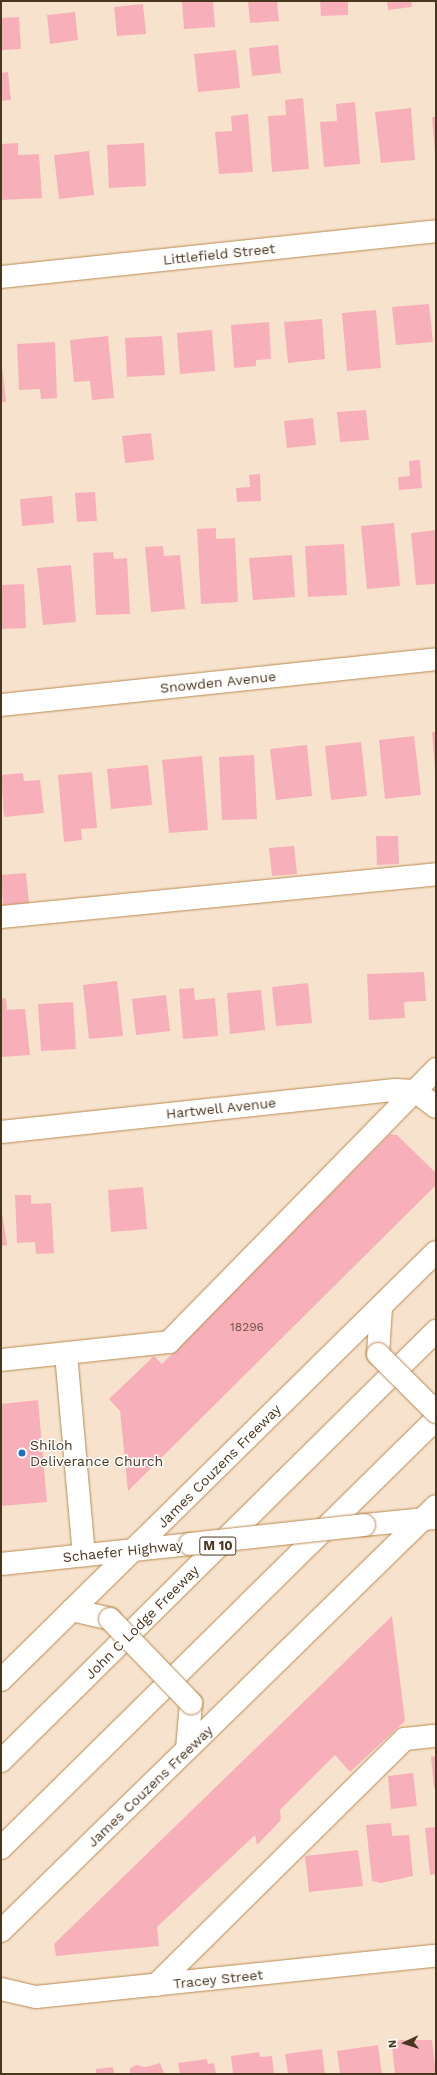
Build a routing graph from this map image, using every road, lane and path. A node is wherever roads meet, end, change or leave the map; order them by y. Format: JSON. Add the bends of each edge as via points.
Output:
{"nodes":[{"id":1,"x":436,"y":231,"type":"edge"},
{"id":2,"x":1,"y":277,"type":"edge"},
{"id":3,"x":436,"y":659,"type":"edge"},
{"id":4,"x":1,"y":704,"type":"edge"},
{"id":5,"x":436,"y":874,"type":"edge"},
{"id":6,"x":1,"y":917,"type":"edge"},
{"id":7,"x":436,"y":1070,"type":"edge"},
{"id":8,"x":415,"y":1091,"type":"junction"},
{"id":9,"x":436,"y":1107,"type":"edge"},
{"id":10,"x":1,"y":1132,"type":"edge"},
{"id":11,"x":436,"y":1252,"type":"edge"},
{"id":12,"x":381,"y":1307,"type":"junction"},
{"id":13,"x":436,"y":1331,"type":"edge"},
{"id":14,"x":66,"y":1354,"type":"junction"},
{"id":15,"x":1,"y":1360,"type":"edge"},
{"id":16,"x":436,"y":1412,"type":"edge"},
{"id":17,"x":436,"y":1419,"type":"edge"},
{"id":18,"x":432,"y":1514,"type":"edge"},
{"id":19,"x":134,"y":1550,"type":"junction"},
{"id":20,"x":84,"y":1555,"type":"junction"},
{"id":21,"x":1,"y":1564,"type":"edge"},
{"id":22,"x":72,"y":1610,"type":"junction"},
{"id":23,"x":1,"y":1680,"type":"edge"},
{"id":24,"x":436,"y":1736,"type":"edge"},
{"id":25,"x":187,"y":1749,"type":"junction"},
{"id":26,"x":1,"y":1761,"type":"edge"},
{"id":27,"x":1,"y":1848,"type":"edge"},
{"id":28,"x":1,"y":1931,"type":"edge"},
{"id":29,"x":436,"y":1956,"type":"edge"},
{"id":30,"x":156,"y":1985,"type":"junction"},
{"id":31,"x":1,"y":1989,"type":"edge"}],
"edges":[{"from":1,"to":2,"type":"main road","name":"Littlefield Street"},
{"from":3,"to":4,"type":"main road","name":"Snowden Avenue"},
{"from":5,"to":6,"type":"main road"},
{"from":7,"to":8,"type":"main road"},
{"from":8,"to":9,"type":"main road"},
{"from":8,"to":10,"type":"main road","name":"Hartwell Avenue","via":[[395,1090]]},
{"from":8,"to":14,"type":"main road","via":[[169,1342]]},
{"from":11,"to":12,"type":"main road","name":"James Couzens Freeway"},
{"from":12,"to":16,"type":"main road","bridge":true,"via":[[378,1354]]},
{"from":12,"to":19,"type":"main road","name":"James Couzens Freeway"},
{"from":13,"to":26,"type":"main road","name":"John C Lodge Freeway","number":"M 10"},
{"from":14,"to":15,"type":"main road"},
{"from":14,"to":20,"type":"main road"},
{"from":17,"to":27,"type":"main road"},
{"from":18,"to":19,"type":"main road","name":"Schaefer Highway","bridge":true,"via":[[364,1525]]},
{"from":18,"to":25,"type":"main road","name":"James Couzens Freeway"},
{"from":19,"to":20,"type":"main road","name":"Schaefer Highway"},
{"from":19,"to":22,"type":"main road","name":"James Couzens Freeway"},
{"from":20,"to":21,"type":"main road","name":"Schaefer Highway"},
{"from":22,"to":23,"type":"main road","name":"James Couzens Freeway"},
{"from":22,"to":25,"type":"main road","bridge":true,"via":[[110,1619],[191,1703]]},
{"from":24,"to":30,"type":"main road","via":[[405,1739]]},
{"from":25,"to":28,"type":"main road","name":"James Couzens Freeway"},
{"from":29,"to":30,"type":"main road","name":"Tracey Street"},
{"from":30,"to":31,"type":"main road","name":"Tracey Street","via":[[36,1998]]}]}
